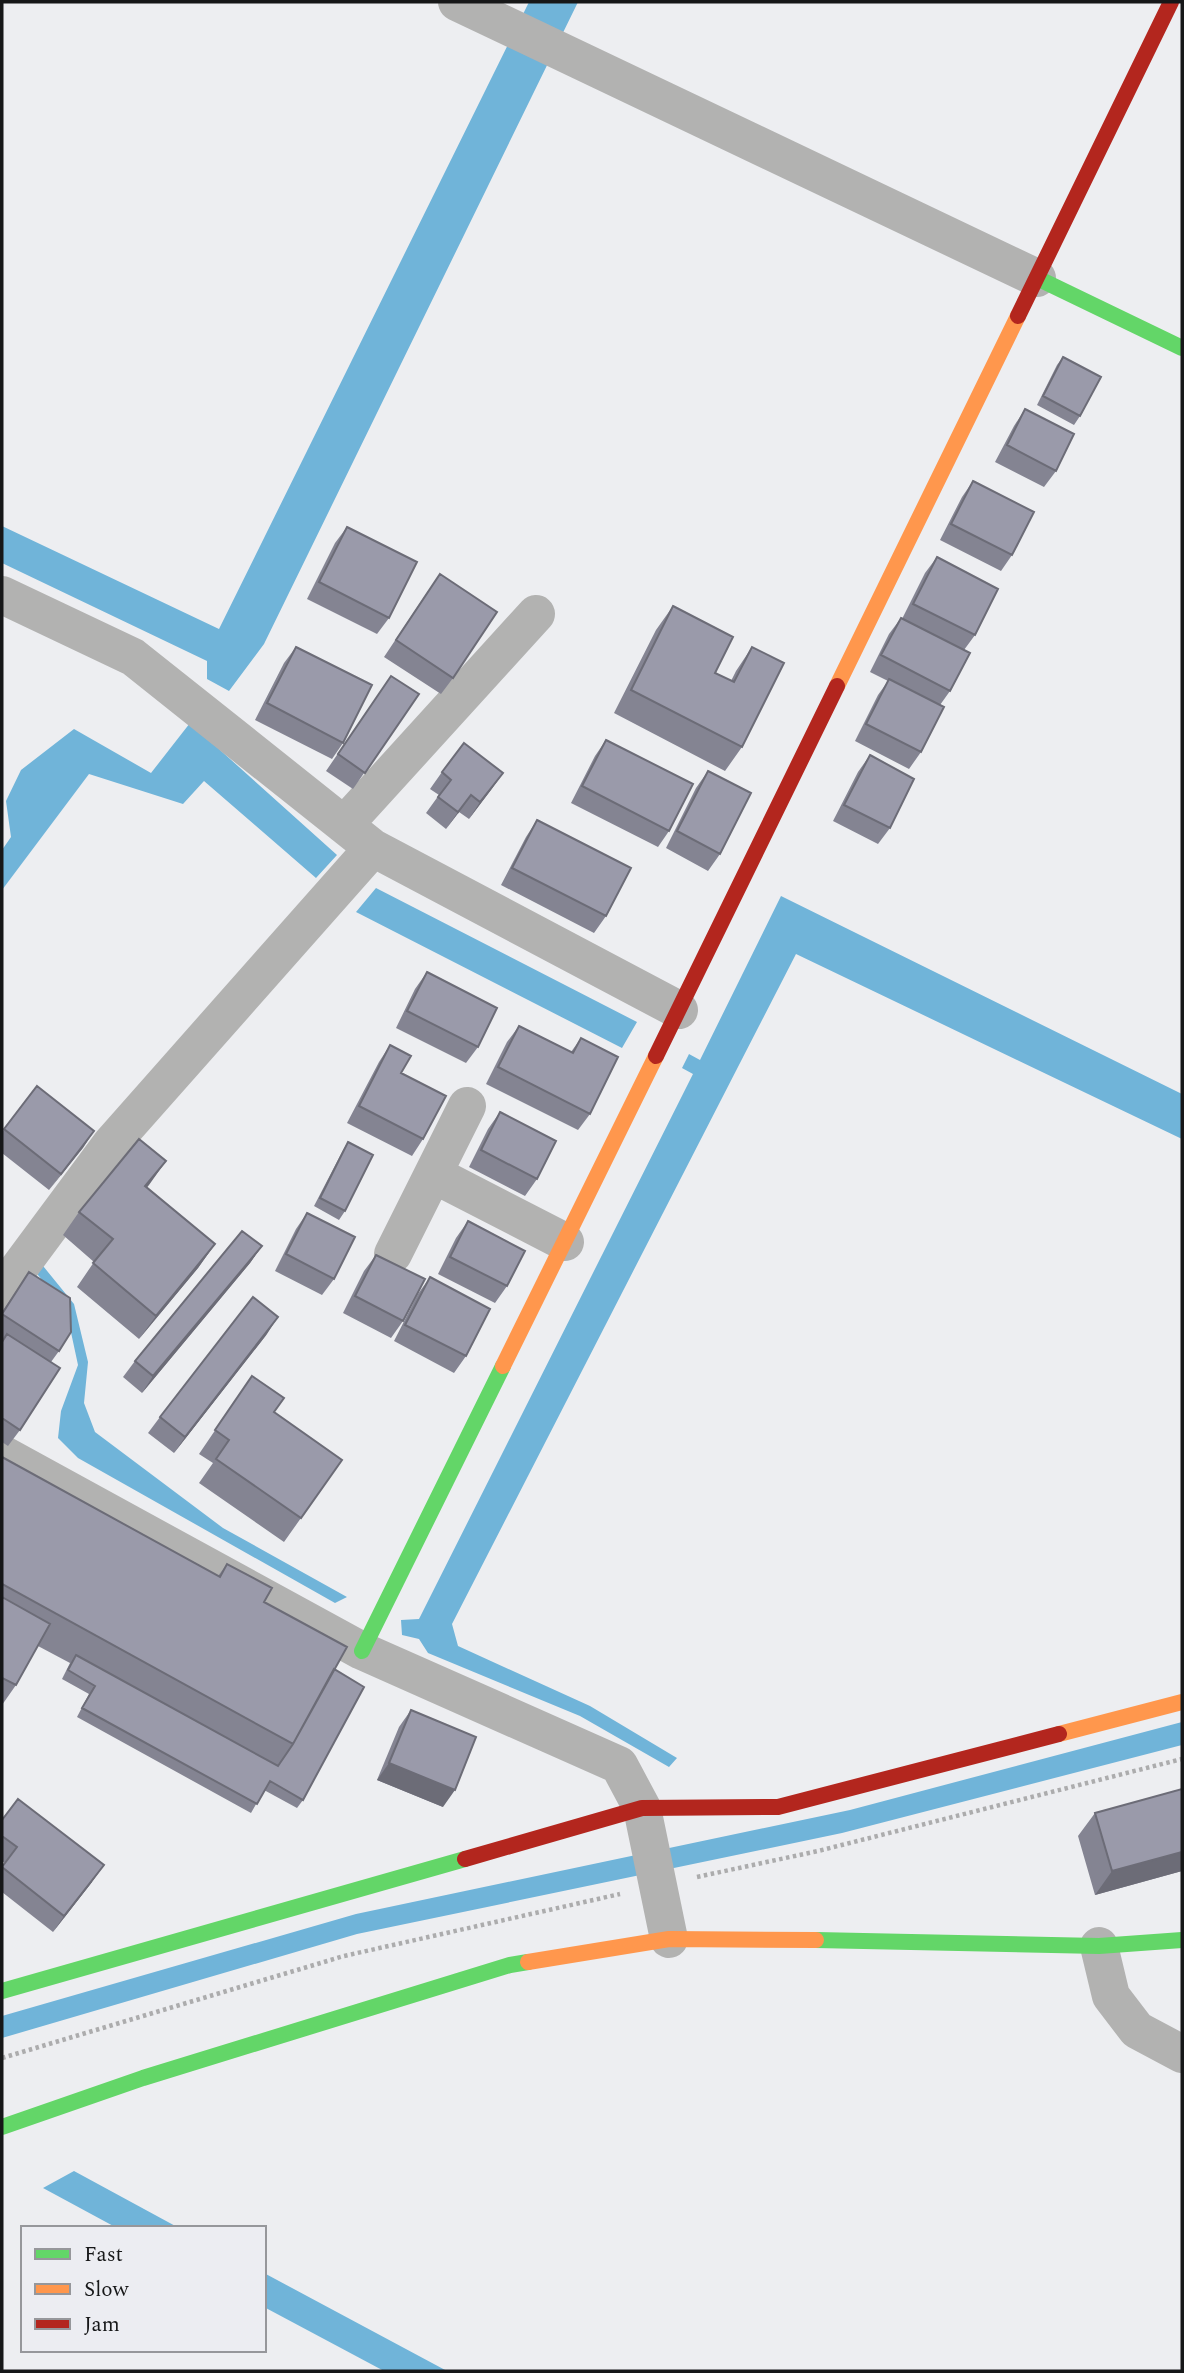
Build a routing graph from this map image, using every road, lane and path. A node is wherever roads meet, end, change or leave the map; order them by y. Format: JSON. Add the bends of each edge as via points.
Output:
{"nodes":[{"id":1,"x":457,"y":2,"type":"edge"},
{"id":2,"x":1171,"y":2,"type":"edge"},
{"id":3,"x":1037,"y":278,"type":"junction"},
{"id":4,"x":1182,"y":348,"type":"edge"},
{"id":5,"x":2,"y":595,"type":"edge"},
{"id":6,"x":536,"y":614,"type":"dead end"},
{"id":7,"x":359,"y":836,"type":"junction"},
{"id":8,"x":680,"y":1010,"type":"junction"},
{"id":9,"x":467,"y":1106,"type":"dead end"},
{"id":10,"x":433,"y":1174,"type":"junction"},
{"id":11,"x":565,"y":1242,"type":"junction"},
{"id":12,"x":393,"y":1254,"type":"dead end"},
{"id":13,"x":2,"y":1291,"type":"edge"},
{"id":14,"x":2,"y":1454,"type":"edge"},
{"id":15,"x":362,"y":1651,"type":"junction"},
{"id":16,"x":1182,"y":1702,"type":"edge"},
{"id":17,"x":1182,"y":1759,"type":"edge"},
{"id":18,"x":645,"y":1822,"type":"junction"},
{"id":19,"x":658,"y":1885,"type":"junction"},
{"id":20,"x":669,"y":1940,"type":"junction"},
{"id":21,"x":1182,"y":1940,"type":"edge"},
{"id":22,"x":1100,"y":1946,"type":"junction"},
{"id":23,"x":2,"y":1991,"type":"edge"},
{"id":24,"x":1182,"y":2054,"type":"edge"},
{"id":25,"x":2,"y":2058,"type":"edge"},
{"id":26,"x":2,"y":2127,"type":"edge"}],
"edges":[{"from":1,"to":3,"type":"street"},
{"from":2,"to":3,"type":"street"},
{"from":3,"to":4,"type":"street"},
{"from":3,"to":8,"type":"street"},
{"from":5,"to":7,"type":"street","via":[[133,657]]},
{"from":6,"to":7,"type":"street"},
{"from":7,"to":8,"type":"street"},
{"from":7,"to":13,"type":"street","via":[[111,1144]]},
{"from":8,"to":11,"type":"street"},
{"from":9,"to":10,"type":"street"},
{"from":10,"to":11,"type":"street"},
{"from":10,"to":12,"type":"street"},
{"from":11,"to":15,"type":"street"},
{"from":14,"to":15,"type":"street"},
{"from":15,"to":18,"type":"street","via":[[619,1765]]},
{"from":16,"to":18,"type":"street","via":[[778,1807]]},
{"from":17,"to":19,"type":"path","via":[[818,1852]]},
{"from":18,"to":19,"type":"street"},
{"from":18,"to":23,"type":"street"},
{"from":19,"to":20,"type":"street"},
{"from":19,"to":25,"type":"path","via":[[344,1956]]},
{"from":20,"to":22,"type":"street"},
{"from":20,"to":26,"type":"street","via":[[510,1965],[143,2078]]},
{"from":21,"to":22,"type":"street"},
{"from":22,"to":24,"type":"street","via":[[1111,1997],[1137,2030]]}]}
